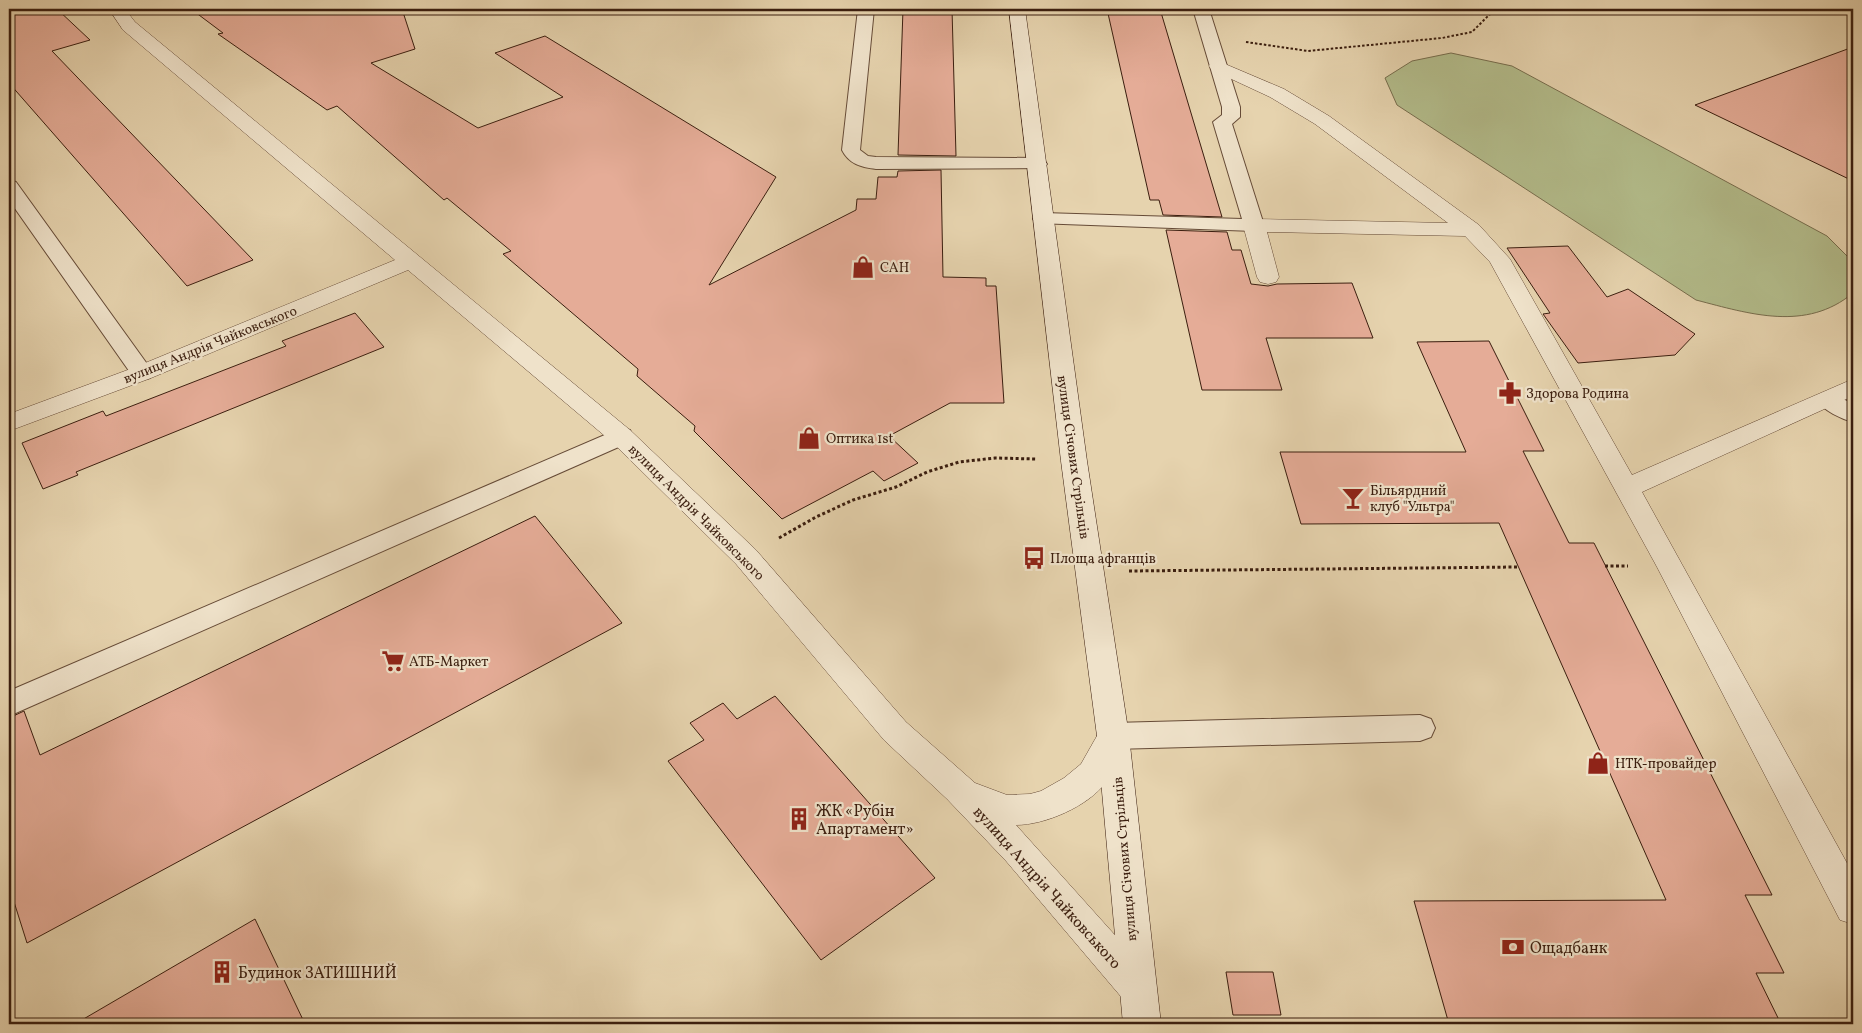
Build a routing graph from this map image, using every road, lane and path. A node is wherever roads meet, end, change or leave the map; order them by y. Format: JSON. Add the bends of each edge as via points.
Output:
{"nodes":[{"id":1,"x":117,"y":9,"type":"edge"},
{"id":2,"x":866,"y":9,"type":"edge"},
{"id":3,"x":1017,"y":9,"type":"edge"},
{"id":4,"x":1201,"y":9,"type":"edge"},
{"id":5,"x":1502,"y":9,"type":"edge"},
{"id":6,"x":1583,"y":9,"type":"edge"},
{"id":7,"x":1595,"y":9,"type":"edge"},
{"id":8,"x":1213,"y":42,"type":"junction"},
{"id":9,"x":1218,"y":66,"type":"junction"},
{"id":10,"x":1037,"y":164,"type":"junction"},
{"id":11,"x":9,"y":186,"type":"edge"},
{"id":12,"x":1043,"y":218,"type":"junction"},
{"id":13,"x":1254,"y":226,"type":"junction"},
{"id":14,"x":1471,"y":230,"type":"junction"},
{"id":15,"x":410,"y":261,"type":"junction"},
{"id":16,"x":1268,"y":277,"type":"dead end"},
{"id":17,"x":142,"y":373,"type":"junction"},
{"id":18,"x":1841,"y":394,"type":"edge"},
{"id":19,"x":1853,"y":414,"type":"edge"},
{"id":20,"x":9,"y":424,"type":"edge"},
{"id":21,"x":621,"y":436,"type":"junction"},
{"id":22,"x":1074,"y":461,"type":"junction"},
{"id":23,"x":1626,"y":488,"type":"junction"},
{"id":24,"x":746,"y":557,"type":"junction"},
{"id":25,"x":1518,"y":567,"type":"dead end"},
{"id":26,"x":1090,"y":572,"type":"junction"},
{"id":27,"x":9,"y":704,"type":"edge"},
{"id":28,"x":1420,"y":728,"type":"dead end"},
{"id":29,"x":1113,"y":736,"type":"junction"},
{"id":30,"x":959,"y":789,"type":"junction"},
{"id":31,"x":1853,"y":908,"type":"edge"},
{"id":32,"x":1136,"y":986,"type":"junction"},
{"id":33,"x":1142,"y":1024,"type":"edge"}],
"edges":[{"from":1,"to":15,"type":"street","name":"вулиця Андрія Чайковського","via":[[129,26]]},
{"from":2,"to":10,"type":"lane","via":[[854,156],[876,163]]},
{"from":3,"to":10,"type":"street","name":"вулиця Січових Стрільців"},
{"from":4,"to":8,"type":"lane"},
{"from":5,"to":8,"type":"path","via":[[1493,11],[1472,32],[1433,39],[1308,51],[1244,42]]},
{"from":6,"to":7,"type":"path"},
{"from":8,"to":9,"type":"lane"},
{"from":9,"to":13,"type":"lane","via":[[1232,113],[1222,122]]},
{"from":9,"to":14,"type":"street","via":[[1277,93],[1322,120]]},
{"from":10,"to":12,"type":"street","name":"вулиця Січових Стрільців"},
{"from":11,"to":17,"type":"lane"},
{"from":12,"to":13,"type":"lane"},
{"from":12,"to":22,"type":"street","name":"вулиця Січових Стрільців"},
{"from":13,"to":14,"type":"street"},
{"from":13,"to":16,"type":"street"},
{"from":14,"to":23,"type":"street","via":[[1499,259]]},
{"from":15,"to":17,"type":"street","name":"вулиця Андрія Чайковського"},
{"from":15,"to":21,"type":"street","name":"вулиця Андрія Чайковського"},
{"from":17,"to":20,"type":"street","name":"вулиця Андрія Чайковського"},
{"from":18,"to":19,"type":"lane"},
{"from":18,"to":23,"type":"street"},
{"from":21,"to":24,"type":"street","name":"вулиця Андрія Чайковського"},
{"from":21,"to":27,"type":"lane"},
{"from":22,"to":24,"type":"path","via":[[995,458],[959,462],[853,500]]},
{"from":22,"to":26,"type":"street","name":"вулиця Січових Стрільців"},
{"from":23,"to":31,"type":"street"},
{"from":24,"to":30,"type":"street","name":"вулиця Андрія Чайковського","via":[[895,731]]},
{"from":25,"to":26,"type":"path"},
{"from":26,"to":29,"type":"street","name":"вулиця Січових Стрільців"},
{"from":28,"to":29,"type":"lane"},
{"from":29,"to":30,"type":"street","name":"вулиця Андрія Чайковського","via":[[1093,774],[1073,791],[1048,805],[1028,811],[1014,810],[984,804]]},
{"from":29,"to":32,"type":"street","name":"вулиця Січових Стрільців"},
{"from":30,"to":32,"type":"street","name":"вулиця Андрія Чайковського","via":[[1018,850]]},
{"from":32,"to":33,"type":"street","name":"вулиця Січових Стрільців"}]}
